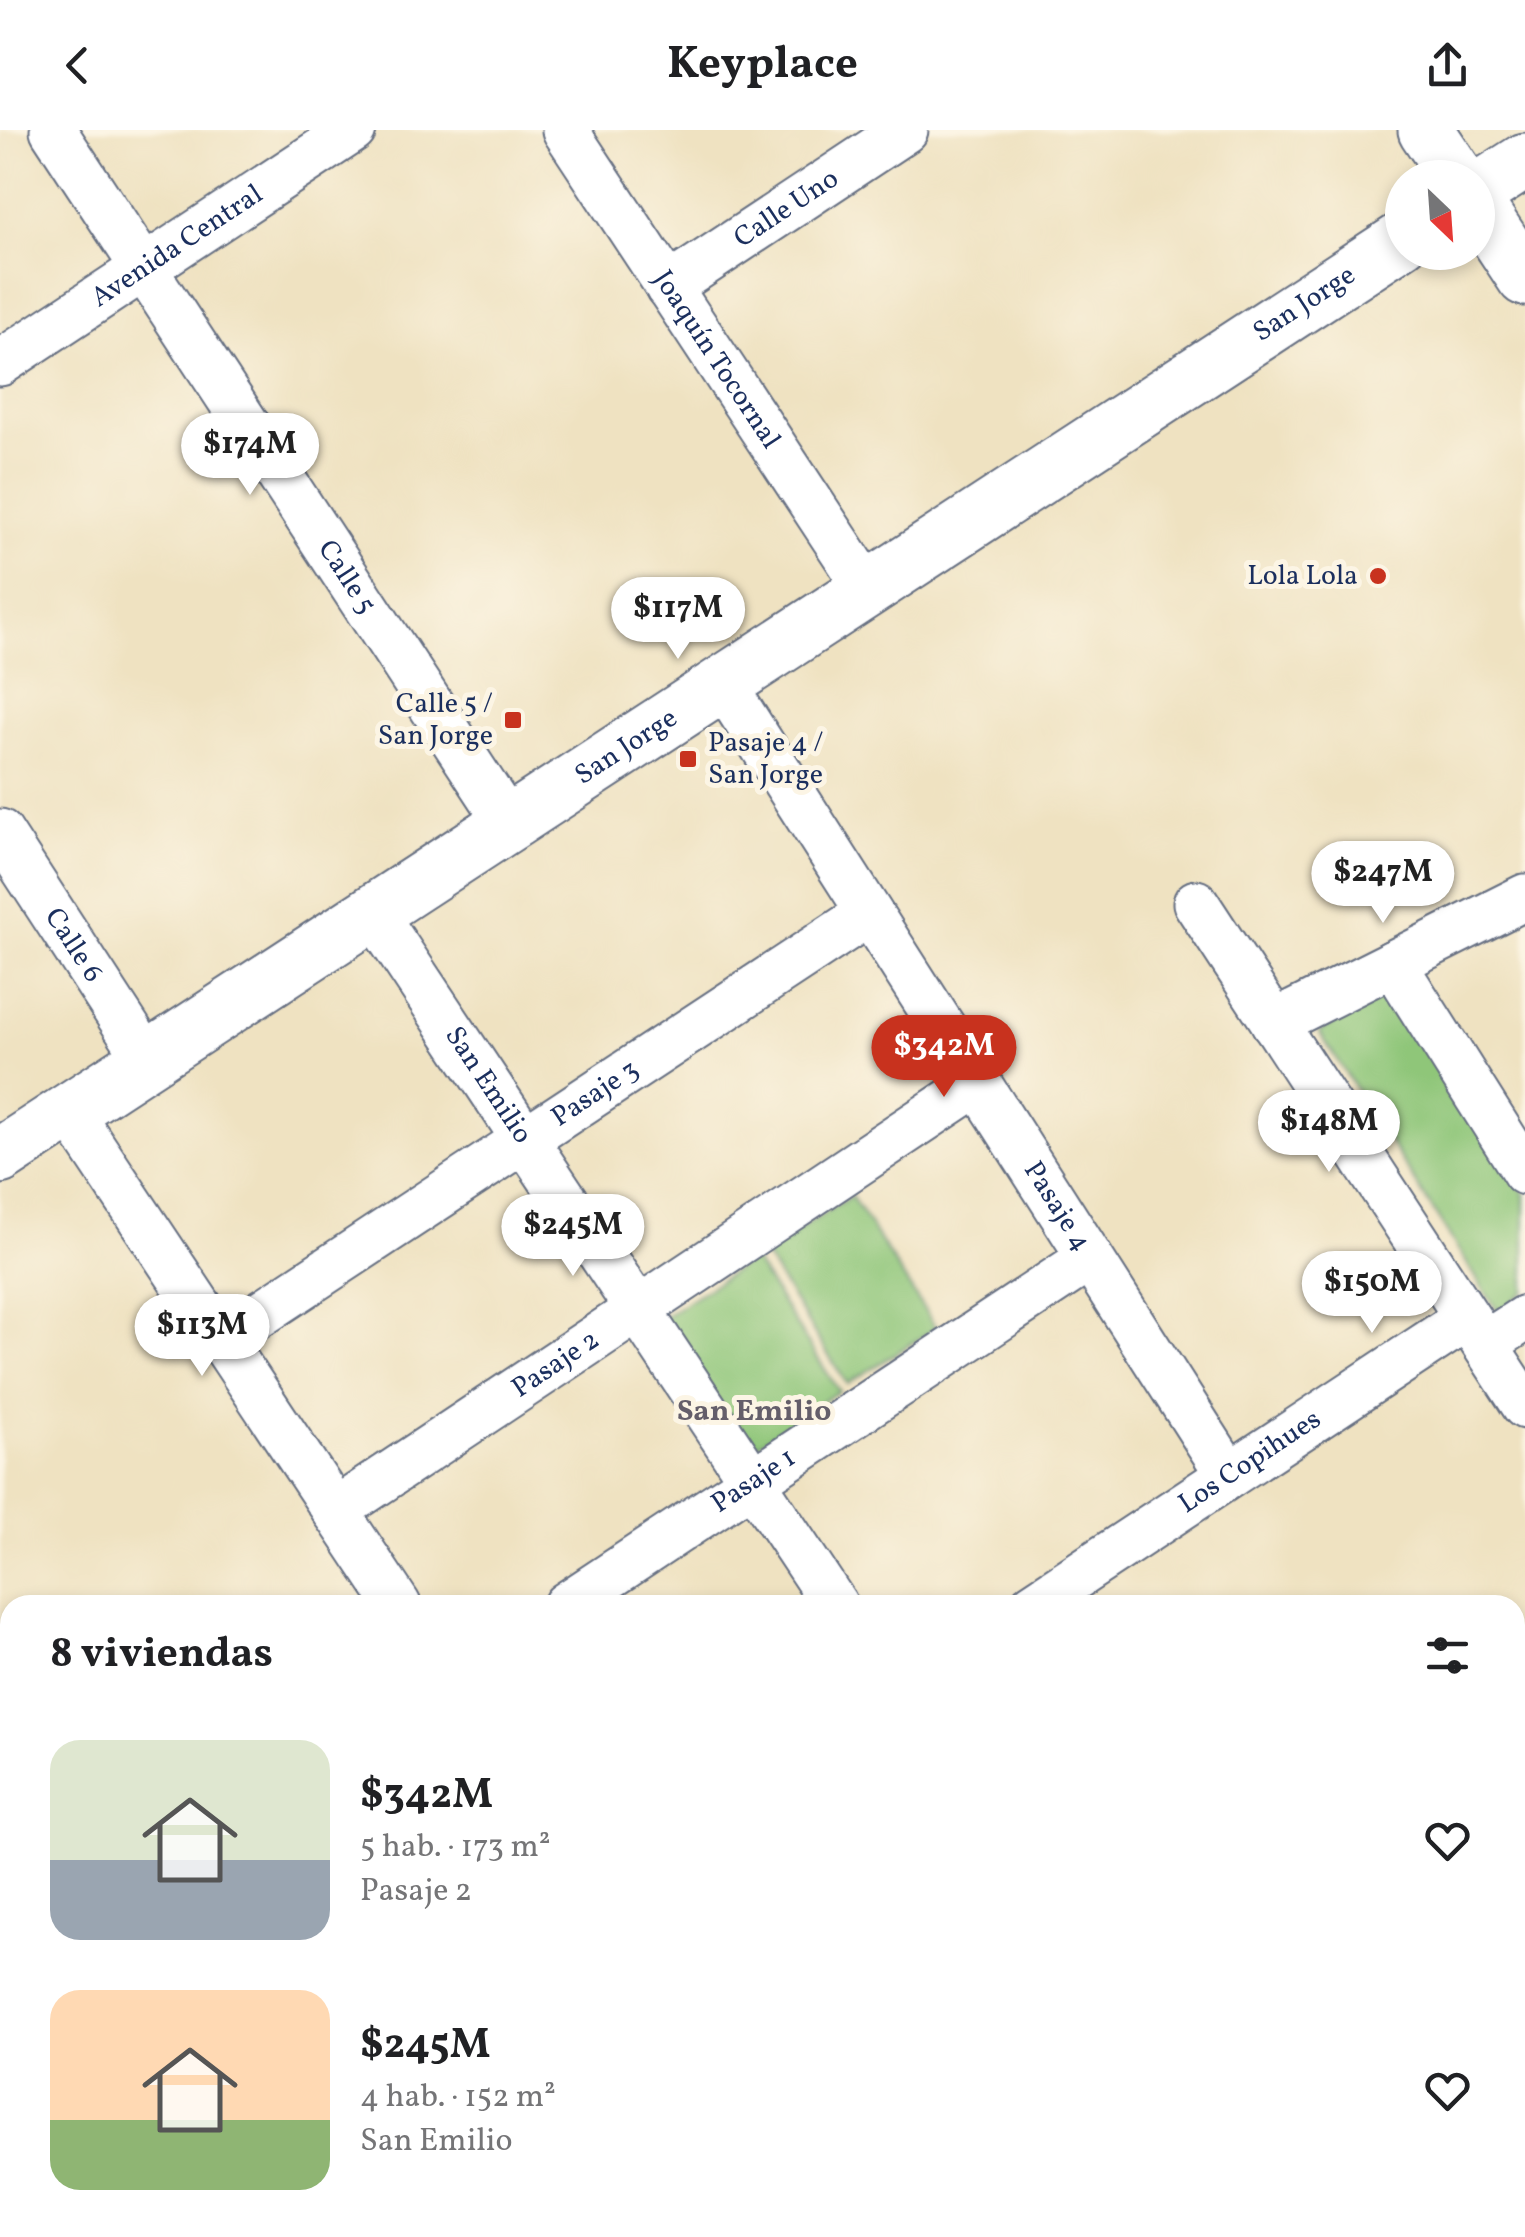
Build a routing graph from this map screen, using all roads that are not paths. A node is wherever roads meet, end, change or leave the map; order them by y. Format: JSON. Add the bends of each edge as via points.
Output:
{"nodes":[{"id":1,"x":53,"y":130,"type":"edge"},
{"id":2,"x":353,"y":130,"type":"edge"},
{"id":3,"x":565,"y":130,"type":"edge"},
{"id":4,"x":905,"y":130,"type":"edge"},
{"id":5,"x":1426,"y":130,"type":"edge"},
{"id":6,"x":1522,"y":154,"type":"edge"},
{"id":7,"x":1446,"y":160,"type":"edge"},
{"id":8,"x":1495,"y":176,"type":"edge"},
{"id":9,"x":1495,"y":233,"type":"edge"},
{"id":10,"x":1385,"y":251,"type":"edge"},
{"id":11,"x":144,"y":268,"type":"junction"},
{"id":12,"x":1525,"y":278,"type":"edge"},
{"id":13,"x":668,"y":287,"type":"junction"},
{"id":14,"x":0,"y":362,"type":"edge"},
{"id":15,"x":868,"y":589,"type":"junction"},
{"id":16,"x":723,"y":684,"type":"junction"},
{"id":17,"x":509,"y":824,"type":"junction"},
{"id":18,"x":0,"y":832,"type":"edge"},
{"id":19,"x":1525,"y":897,"type":"edge"},
{"id":20,"x":1196,"y":903,"type":"dead end"},
{"id":21,"x":373,"y":912,"type":"junction"},
{"id":22,"x":869,"y":913,"type":"junction"},
{"id":23,"x":1393,"y":963,"type":"junction"},
{"id":24,"x":1274,"y":1022,"type":"junction"},
{"id":25,"x":148,"y":1060,"type":"junction"},
{"id":26,"x":978,"y":1083,"type":"junction"},
{"id":27,"x":69,"y":1111,"type":"junction"},
{"id":28,"x":525,"y":1140,"type":"junction"},
{"id":29,"x":0,"y":1156,"type":"edge"},
{"id":30,"x":1525,"y":1172,"type":"edge"},
{"id":31,"x":1090,"y":1258,"type":"junction"},
{"id":32,"x":638,"y":1309,"type":"junction"},
{"id":33,"x":1525,"y":1318,"type":"edge"},
{"id":34,"x":1476,"y":1332,"type":"junction"},
{"id":35,"x":222,"y":1340,"type":"junction"},
{"id":36,"x":1525,"y":1406,"type":"edge"},
{"id":37,"x":1229,"y":1476,"type":"junction"},
{"id":38,"x":753,"y":1482,"type":"junction"},
{"id":39,"x":335,"y":1511,"type":"junction"},
{"id":40,"x":391,"y":1595,"type":"edge"},
{"id":41,"x":581,"y":1595,"type":"edge"},
{"id":42,"x":828,"y":1595,"type":"edge"},
{"id":43,"x":1048,"y":1595,"type":"edge"}],
"edges":[{"from":1,"to":11,"type":"street","name":"Calle 5"},
{"from":2,"to":11,"type":"street","name":"Avenida Central"},
{"from":3,"to":13,"type":"street","name":"Joaquín Tocornal"},
{"from":4,"to":13,"type":"street","name":"Calle Uno"},
{"from":5,"to":7,"type":"street"},
{"from":6,"to":8,"type":"street"},
{"from":9,"to":12,"type":"street"},
{"from":10,"to":15,"type":"street","name":"San Jorge"},
{"from":11,"to":14,"type":"street","name":"Avenida Central"},
{"from":11,"to":17,"type":"street","name":"Calle 5"},
{"from":13,"to":15,"type":"street","name":"Joaquín Tocornal"},
{"from":15,"to":16,"type":"street","name":"San Jorge"},
{"from":16,"to":17,"type":"street","name":"San Jorge"},
{"from":16,"to":22,"type":"street","name":"Pasaje 4"},
{"from":17,"to":21,"type":"street","name":"San Jorge"},
{"from":18,"to":25,"type":"street","name":"Calle 6"},
{"from":19,"to":23,"type":"street"},
{"from":20,"to":24,"type":"street"},
{"from":21,"to":25,"type":"street","name":"San Jorge"},
{"from":21,"to":28,"type":"street","name":"San Emilio"},
{"from":22,"to":26,"type":"street","name":"Pasaje 4"},
{"from":22,"to":28,"type":"street","name":"Pasaje 3"},
{"from":23,"to":24,"type":"street"},
{"from":23,"to":30,"type":"street"},
{"from":24,"to":34,"type":"street"},
{"from":25,"to":27,"type":"street","name":"San Jorge"},
{"from":26,"to":31,"type":"street","name":"Pasaje 4"},
{"from":26,"to":32,"type":"street","name":"Pasaje 2"},
{"from":27,"to":29,"type":"street","name":"San Jorge"},
{"from":27,"to":35,"type":"street"},
{"from":28,"to":32,"type":"street","name":"San Emilio"},
{"from":28,"to":35,"type":"street","name":"Pasaje 3"},
{"from":31,"to":37,"type":"street","name":"Pasaje 4"},
{"from":31,"to":38,"type":"street","name":"Pasaje 1"},
{"from":32,"to":38,"type":"street","name":"San Emilio"},
{"from":32,"to":39,"type":"street","name":"Pasaje 2"},
{"from":33,"to":34,"type":"street","name":"Los Copihues"},
{"from":34,"to":36,"type":"street"},
{"from":34,"to":37,"type":"street","name":"Los Copihues"},
{"from":35,"to":39,"type":"street"},
{"from":37,"to":43,"type":"street","name":"Los Copihues"},
{"from":38,"to":41,"type":"street","name":"Pasaje 1"},
{"from":38,"to":42,"type":"street","name":"San Emilio"},
{"from":39,"to":40,"type":"street"}]}
